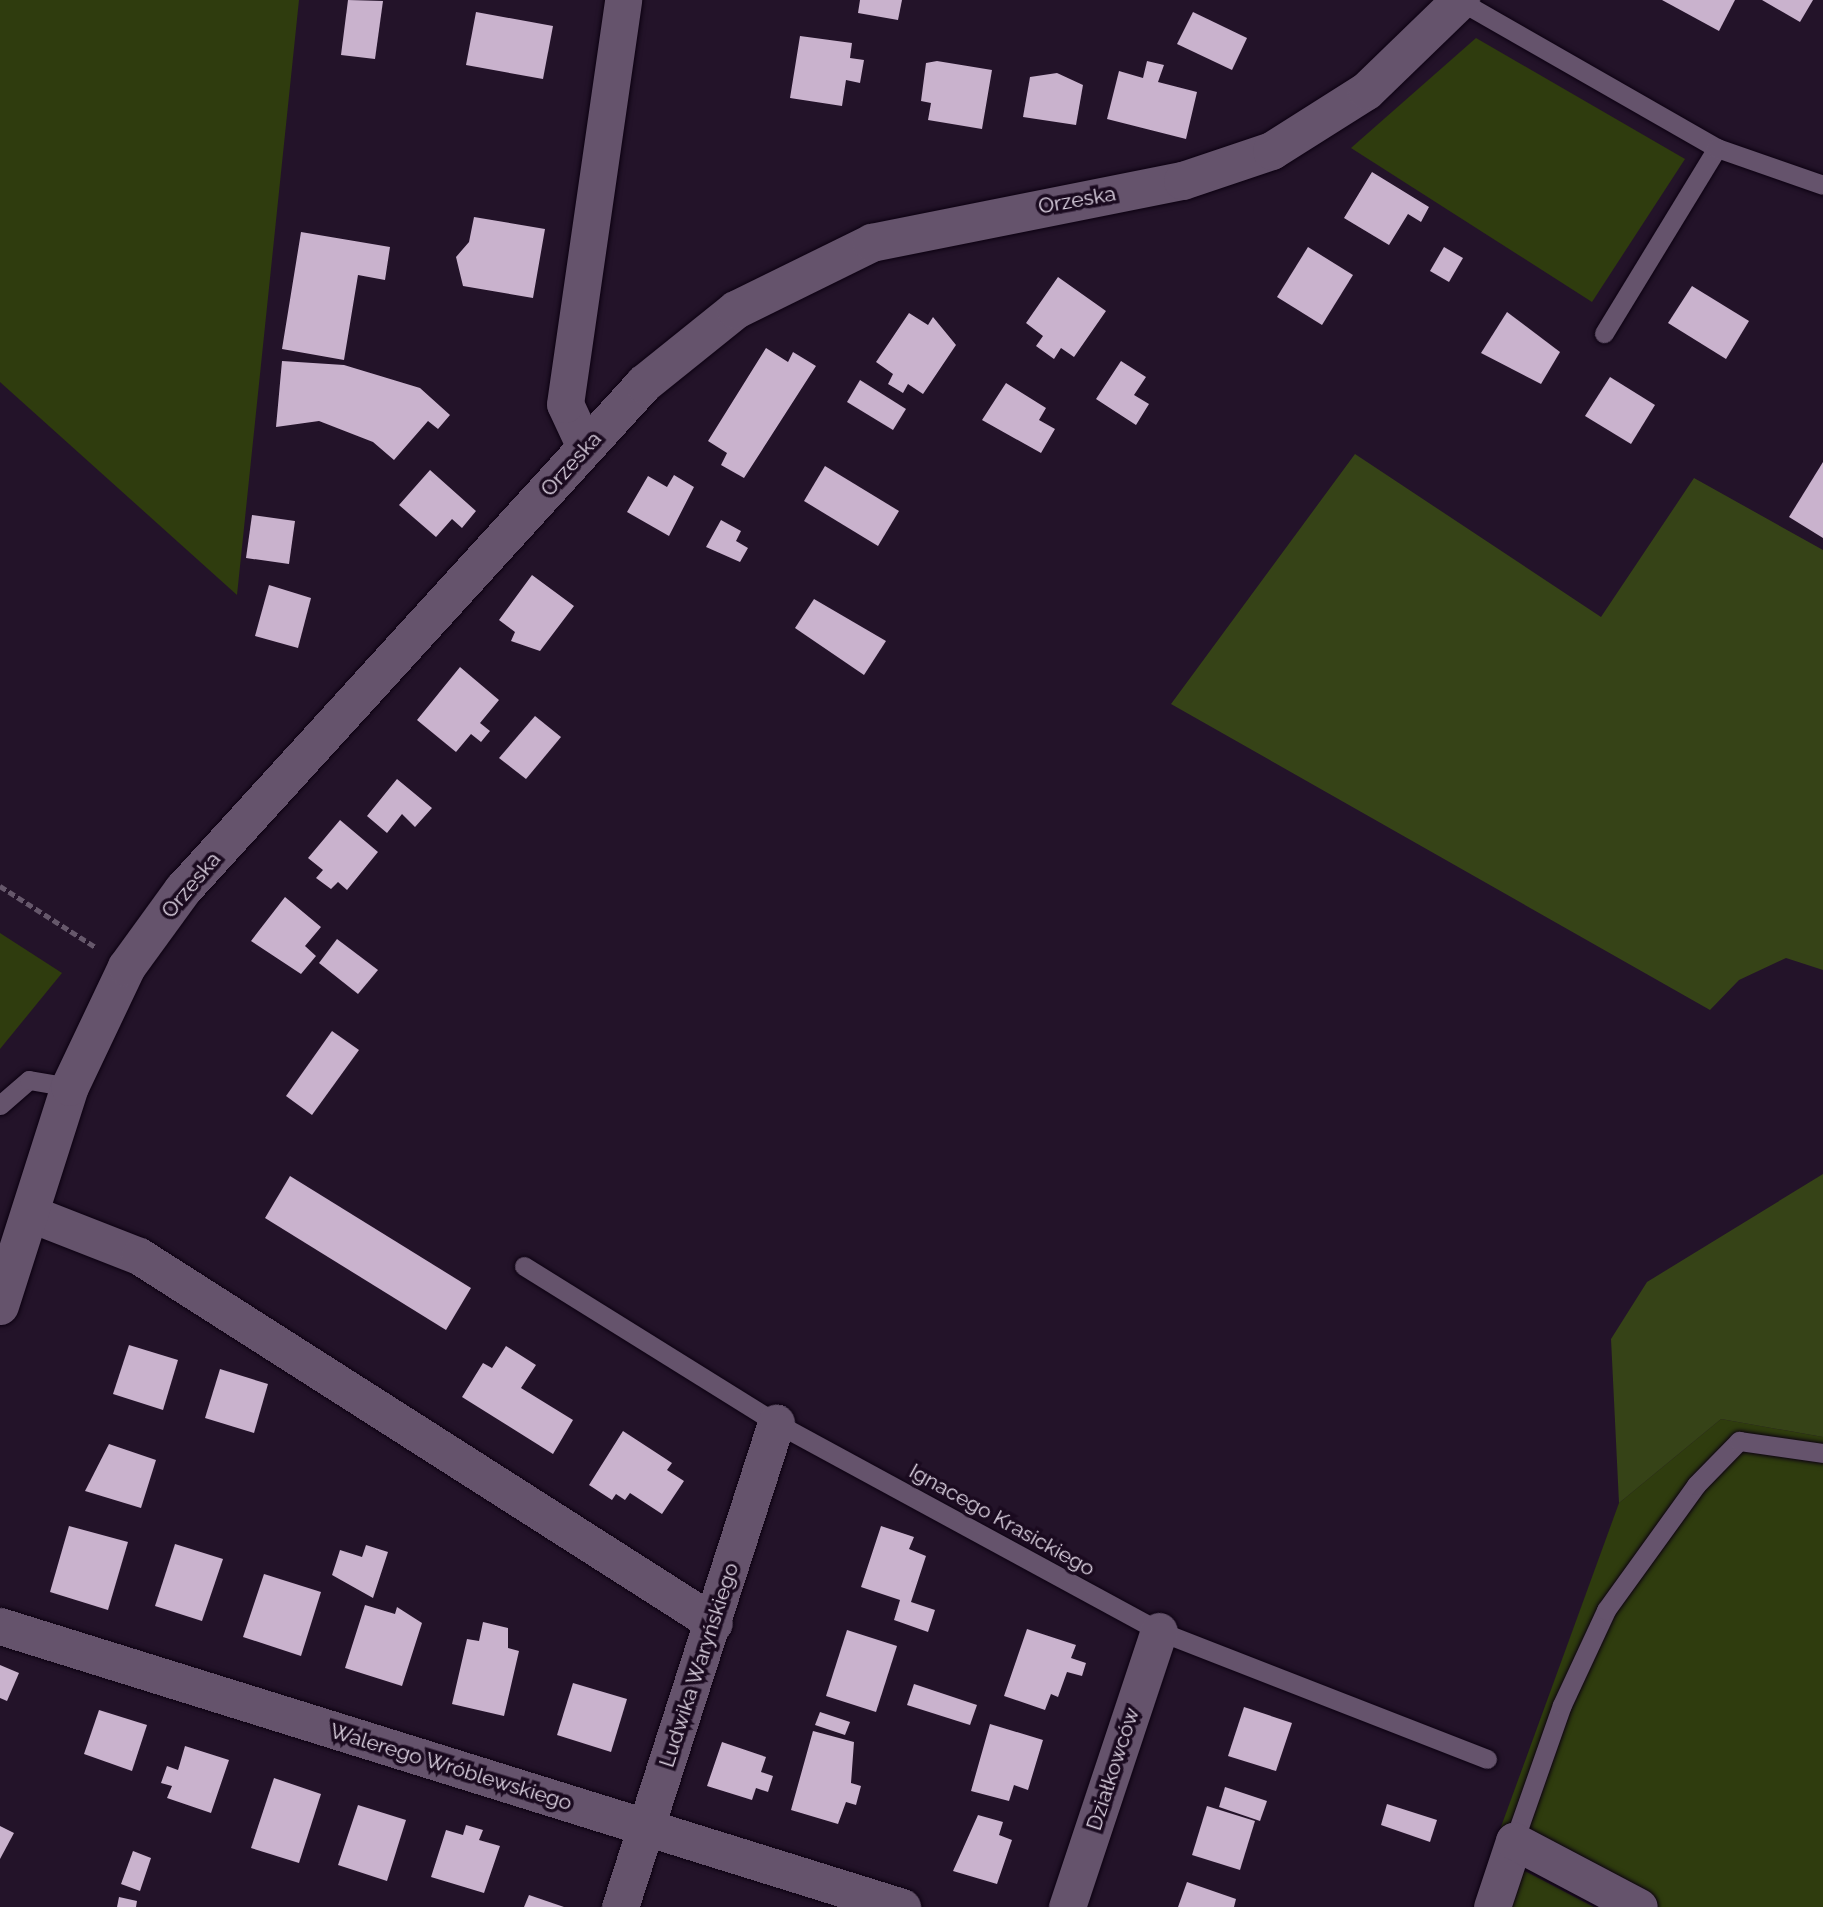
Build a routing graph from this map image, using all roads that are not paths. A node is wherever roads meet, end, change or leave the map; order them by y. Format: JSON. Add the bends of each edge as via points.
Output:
{"nodes":[{"id":1,"x":623,"y":0,"type":"edge"},
{"id":2,"x":1461,"y":1,"type":"edge"},
{"id":3,"x":1717,"y":148,"type":"junction"},
{"id":4,"x":1823,"y":185,"type":"edge"},
{"id":5,"x":1604,"y":333,"type":"dead end"},
{"id":6,"x":585,"y":447,"type":"junction"},
{"id":7,"x":7,"y":1084,"type":"edge"},
{"id":8,"x":70,"y":1087,"type":"junction"},
{"id":9,"x":0,"y":1105,"type":"edge"},
{"id":10,"x":29,"y":1213,"type":"junction"},
{"id":11,"x":524,"y":1266,"type":"dead end"},
{"id":12,"x":0,"y":1306,"type":"edge"},
{"id":13,"x":776,"y":1423,"type":"junction"},
{"id":14,"x":1823,"y":1453,"type":"edge"},
{"id":15,"x":714,"y":1623,"type":"junction"},
{"id":16,"x":0,"y":1626,"type":"edge"},
{"id":17,"x":1159,"y":1631,"type":"junction"},
{"id":18,"x":1487,"y":1759,"type":"dead end"},
{"id":19,"x":645,"y":1827,"type":"junction"},
{"id":20,"x":1514,"y":1840,"type":"junction"},
{"id":21,"x":620,"y":1907,"type":"edge"},
{"id":22,"x":902,"y":1907,"type":"edge"},
{"id":23,"x":1067,"y":1907,"type":"edge"},
{"id":24,"x":1492,"y":1907,"type":"edge"},
{"id":25,"x":1639,"y":1907,"type":"edge"}],
"edges":[{"from":1,"to":6,"type":"street","via":[[565,404]]},
{"from":2,"to":3,"type":"lane"},
{"from":2,"to":6,"type":"street","name":"Orzeska","via":[[1367,91],[1272,151],[1183,181],[919,229],[825,261],[736,310],[691,344]]},
{"from":3,"to":4,"type":"lane"},
{"from":3,"to":5,"type":"lane"},
{"from":6,"to":8,"type":"street","name":"Orzeska","via":[[183,890],[127,967]]},
{"from":7,"to":8,"type":"lane","via":[[29,1080]]},
{"from":7,"to":9,"type":"lane"},
{"from":8,"to":10,"type":"street","name":"Orzeska"},
{"from":10,"to":12,"type":"street","name":"Orzeska"},
{"from":10,"to":15,"type":"street","via":[[139,1256]]},
{"from":11,"to":13,"type":"lane","name":"Ignacego Krasickiego"},
{"from":13,"to":15,"type":"street","name":"Ludwika Waryńskiego"},
{"from":13,"to":17,"type":"lane","name":"Ignacego Krasickiego"},
{"from":14,"to":20,"type":"lane","via":[[1739,1441],[1696,1485],[1606,1611],[1563,1705]]},
{"from":15,"to":19,"type":"street","name":"Ludwika Waryńskiego"},
{"from":16,"to":19,"type":"street","name":"Walerego Wróblewskiego"},
{"from":17,"to":18,"type":"lane","name":"Ignacego Krasickiego"},
{"from":17,"to":23,"type":"street","name":"Działkowców"},
{"from":19,"to":21,"type":"street","name":"Ludwika Waryńskiego"},
{"from":19,"to":22,"type":"street","name":"Walerego Wróblewskiego"},
{"from":20,"to":24,"type":"street"},
{"from":20,"to":25,"type":"street"}]}
